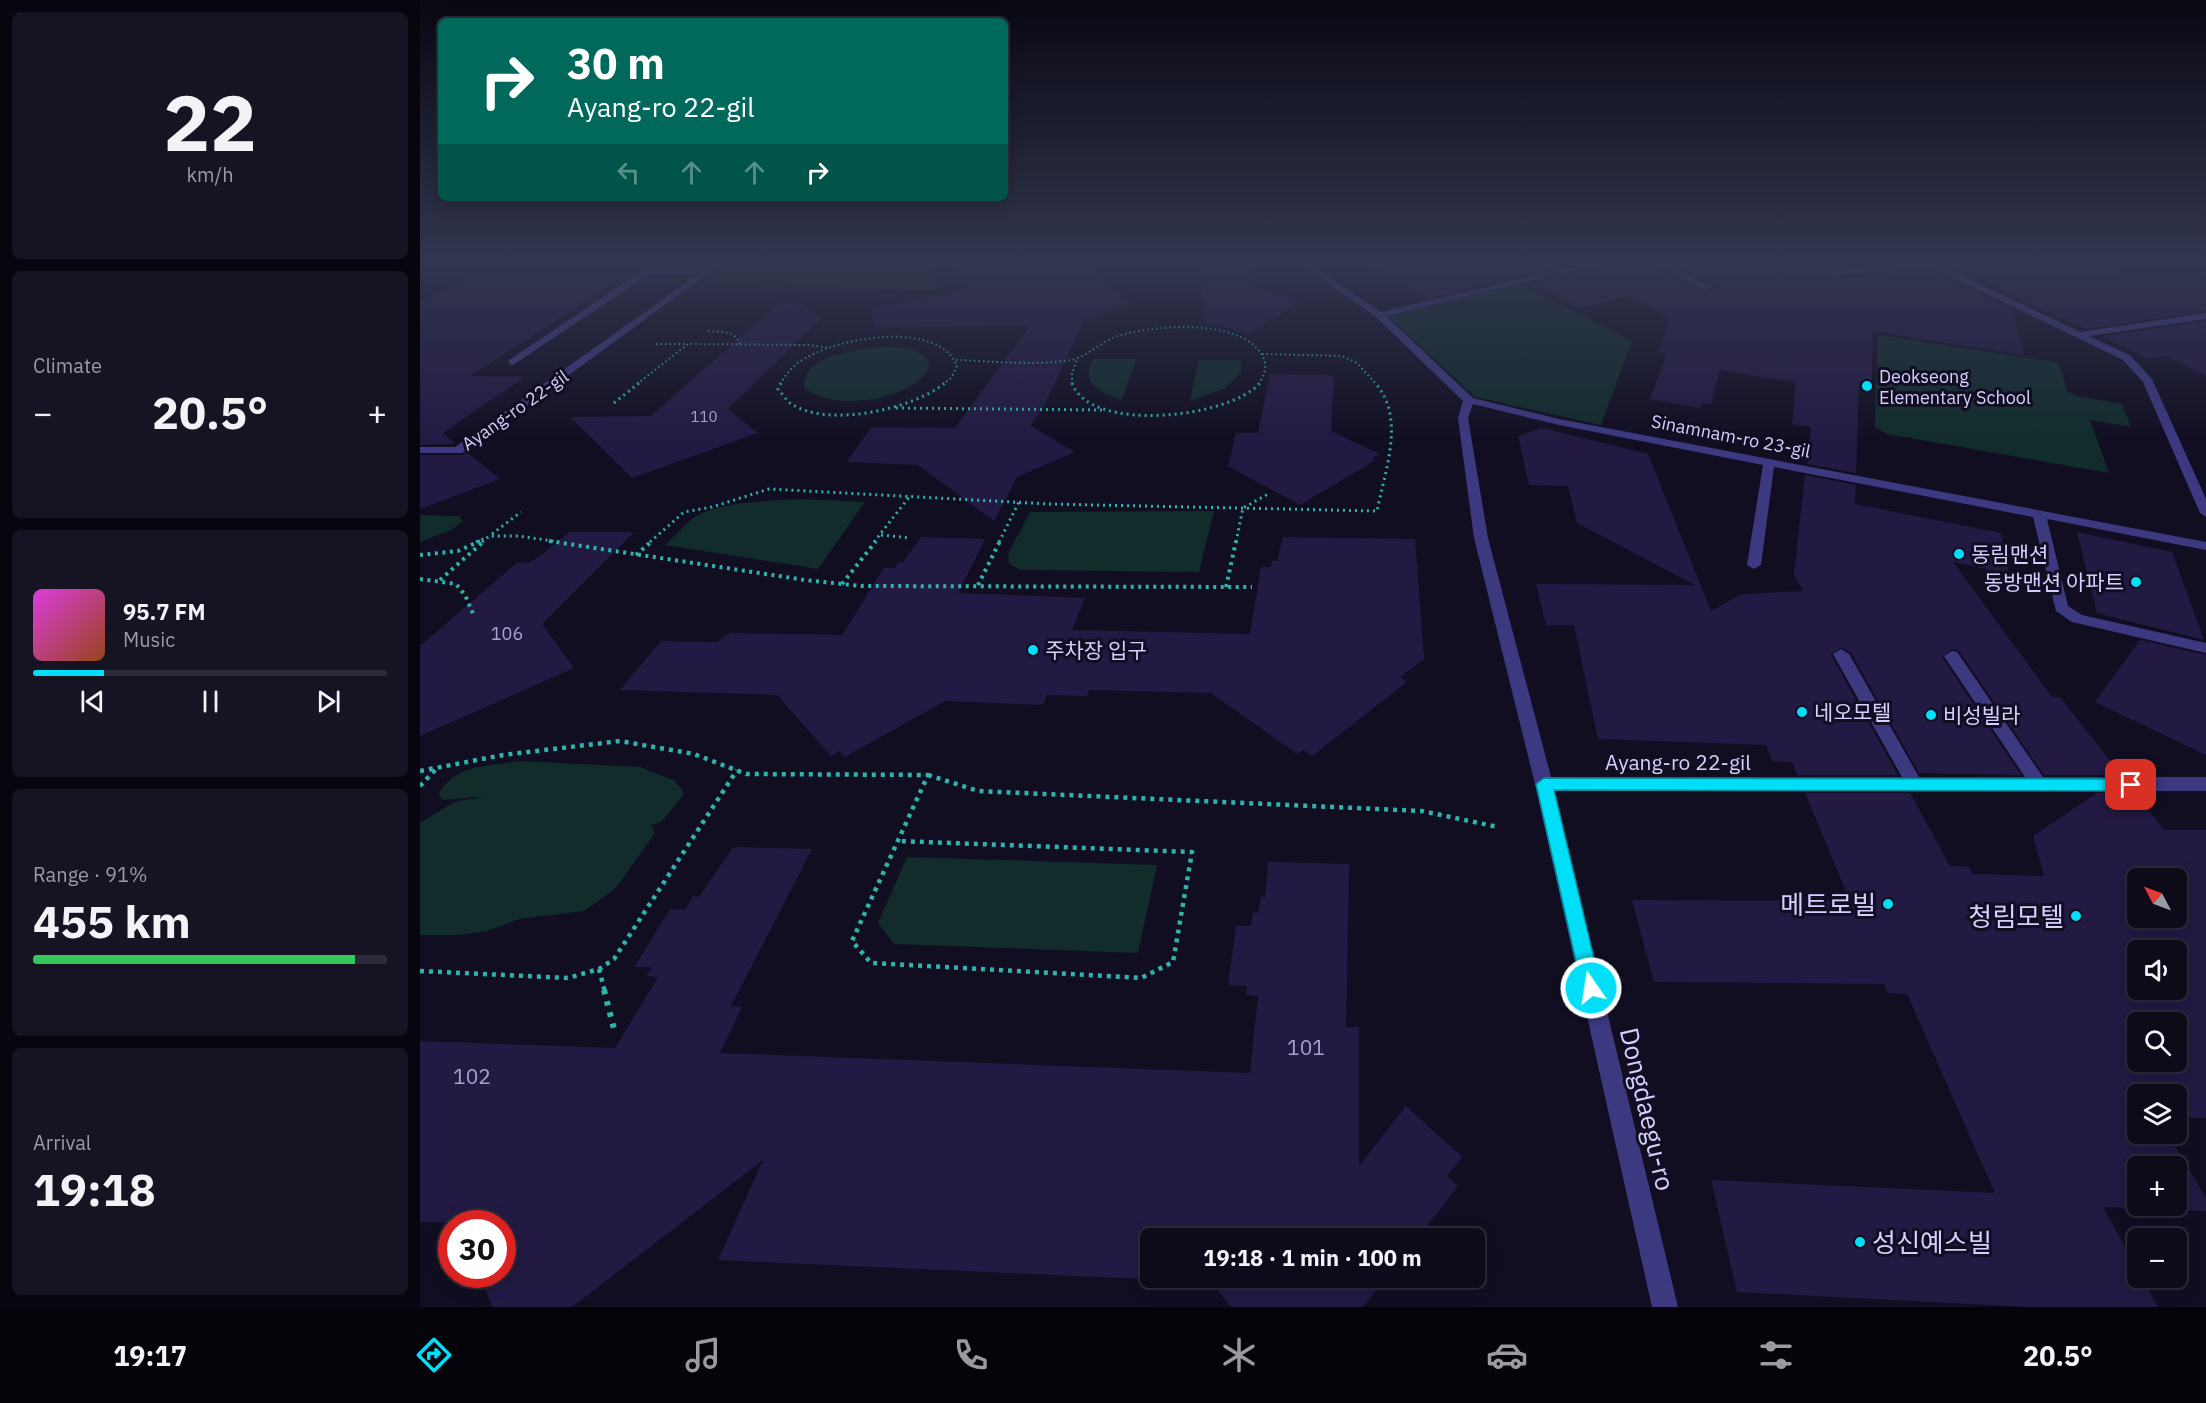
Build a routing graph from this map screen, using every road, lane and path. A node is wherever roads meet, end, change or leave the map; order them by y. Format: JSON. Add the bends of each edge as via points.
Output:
{"nodes":[{"id":1,"x":576,"y":320,"type":"edge"},
{"id":2,"x":641,"y":320,"type":"edge"},
{"id":3,"x":1384,"y":320,"type":"edge"},
{"id":4,"x":2052,"y":320,"type":"edge"},
{"id":5,"x":2178,"y":320,"type":"edge"},
{"id":6,"x":708,"y":332,"type":"dead end"},
{"id":7,"x":2082,"y":334,"type":"junction"},
{"id":8,"x":655,"y":344,"type":"dead end"},
{"id":9,"x":688,"y":344,"type":"junction"},
{"id":10,"x":740,"y":345,"type":"junction"},
{"id":11,"x":831,"y":348,"type":"junction"},
{"id":12,"x":1262,"y":354,"type":"junction"},
{"id":13,"x":1077,"y":359,"type":"junction"},
{"id":14,"x":956,"y":360,"type":"junction"},
{"id":15,"x":513,"y":362,"type":"dead end"},
{"id":16,"x":1469,"y":400,"type":"junction"},
{"id":17,"x":614,"y":403,"type":"dead end"},
{"id":18,"x":890,"y":408,"type":"junction"},
{"id":19,"x":1109,"y":410,"type":"junction"},
{"id":20,"x":420,"y":450,"type":"edge"},
{"id":21,"x":1769,"y":462,"type":"junction"},
{"id":22,"x":1270,"y":493,"type":"dead end"},
{"id":23,"x":910,"y":496,"type":"junction"},
{"id":24,"x":1019,"y":502,"type":"junction"},
{"id":25,"x":1243,"y":508,"type":"junction"},
{"id":26,"x":520,"y":512,"type":"dead end"},
{"id":27,"x":2206,"y":513,"type":"edge"},
{"id":28,"x":2039,"y":514,"type":"junction"},
{"id":29,"x":880,"y":535,"type":"junction"},
{"id":30,"x":489,"y":536,"type":"junction"},
{"id":31,"x":910,"y":538,"type":"dead end"},
{"id":32,"x":2206,"y":546,"type":"edge"},
{"id":33,"x":420,"y":555,"type":"edge"},
{"id":34,"x":636,"y":555,"type":"junction"},
{"id":35,"x":1754,"y":566,"type":"dead end"},
{"id":36,"x":420,"y":579,"type":"edge"},
{"id":37,"x":440,"y":580,"type":"junction"},
{"id":38,"x":842,"y":584,"type":"junction"},
{"id":39,"x":978,"y":585,"type":"junction"},
{"id":40,"x":1226,"y":587,"type":"junction"},
{"id":41,"x":1252,"y":587,"type":"dead end"},
{"id":42,"x":474,"y":616,"type":"dead end"},
{"id":43,"x":2206,"y":648,"type":"edge"},
{"id":44,"x":1841,"y":654,"type":"dead end"},
{"id":45,"x":1952,"y":656,"type":"dead end"},
{"id":46,"x":437,"y":768,"type":"junction"},
{"id":47,"x":737,"y":770,"type":"junction"},
{"id":48,"x":420,"y":771,"type":"edge"},
{"id":49,"x":928,"y":775,"type":"junction"},
{"id":50,"x":1544,"y":784,"type":"junction"},
{"id":51,"x":2206,"y":784,"type":"edge"},
{"id":52,"x":1915,"y":785,"type":"junction"},
{"id":53,"x":2039,"y":785,"type":"junction"},
{"id":54,"x":420,"y":786,"type":"edge"},
{"id":55,"x":1498,"y":827,"type":"dead end"},
{"id":56,"x":898,"y":841,"type":"junction"},
{"id":57,"x":599,"y":969,"type":"junction"},
{"id":58,"x":420,"y":971,"type":"edge"},
{"id":59,"x":615,"y":1033,"type":"dead end"},
{"id":60,"x":1665,"y":1307,"type":"edge"}],
"edges":[{"from":1,"to":15,"type":"street"},
{"from":2,"to":20,"type":"street","name":"Ayang-ro 22-gil","via":[[458,451]]},
{"from":3,"to":16,"type":"street","name":"Sinamnam-ro 23-gil"},
{"from":4,"to":7,"type":"street"},
{"from":5,"to":7,"type":"street"},
{"from":6,"to":10,"type":"path","via":[[731,333]]},
{"from":7,"to":27,"type":"street","via":[[2127,358],[2148,381]]},
{"from":8,"to":9,"type":"path"},
{"from":9,"to":10,"type":"path"},
{"from":9,"to":17,"type":"path"},
{"from":10,"to":11,"type":"path"},
{"from":11,"to":14,"type":"path","via":[[870,339],[922,339],[942,345]]},
{"from":11,"to":18,"type":"path","via":[[795,364],[782,376],[778,389],[783,400],[798,409],[821,414]]},
{"from":12,"to":13,"type":"path","via":[[1256,346],[1236,336],[1180,327],[1119,336],[1094,346]]},
{"from":12,"to":19,"type":"path","via":[[1266,375],[1254,389],[1234,401],[1205,411],[1172,415]]},
{"from":12,"to":25,"type":"path","via":[[1342,356],[1357,363],[1384,393],[1393,430],[1377,511]]},
{"from":13,"to":14,"type":"path"},
{"from":13,"to":19,"type":"path","via":[[1070,373],[1072,388],[1086,400]]},
{"from":14,"to":18,"type":"path","via":[[951,378],[934,391]]},
{"from":16,"to":21,"type":"street","name":"Sinamnam-ro 23-gil","via":[[1559,422]]},
{"from":16,"to":50,"type":"street","via":[[1463,418],[1481,538]]},
{"from":18,"to":19,"type":"path"},
{"from":21,"to":28,"type":"street","name":"Sinamnam-ro 23-gil"},
{"from":21,"to":35,"type":"street"},
{"from":22,"to":25,"type":"path"},
{"from":23,"to":24,"type":"path"},
{"from":23,"to":29,"type":"path"},
{"from":23,"to":34,"type":"path","via":[[769,489],[684,512]]},
{"from":24,"to":25,"type":"path"},
{"from":24,"to":39,"type":"path"},
{"from":25,"to":40,"type":"path"},
{"from":26,"to":30,"type":"path"},
{"from":28,"to":32,"type":"street","name":"Sinamnam-ro 23-gil"},
{"from":28,"to":43,"type":"street","via":[[2061,608],[2077,619]]},
{"from":29,"to":31,"type":"path"},
{"from":29,"to":38,"type":"path"},
{"from":30,"to":33,"type":"path","via":[[458,551]]},
{"from":30,"to":34,"type":"path","via":[[519,536]]},
{"from":30,"to":37,"type":"path"},
{"from":34,"to":38,"type":"path"},
{"from":36,"to":37,"type":"path"},
{"from":37,"to":42,"type":"path","via":[[454,582],[464,590]]},
{"from":38,"to":39,"type":"path"},
{"from":39,"to":40,"type":"path"},
{"from":40,"to":41,"type":"path"},
{"from":44,"to":52,"type":"street"},
{"from":45,"to":53,"type":"street"},
{"from":46,"to":47,"type":"path","via":[[503,755],[620,741],[694,754]]},
{"from":46,"to":48,"type":"path"},
{"from":46,"to":54,"type":"path"},
{"from":47,"to":49,"type":"path","via":[[746,774]]},
{"from":47,"to":57,"type":"path","via":[[615,959]]},
{"from":49,"to":55,"type":"path","via":[[978,791],[1422,811]]},
{"from":49,"to":56,"type":"path"},
{"from":50,"to":52,"type":"street","name":"Ayang-ro 22-gil"},
{"from":50,"to":60,"type":"street","name":"Dongdaegu-ro"},
{"from":51,"to":53,"type":"street","name":"Ayang-ro 22-gil"},
{"from":52,"to":53,"type":"street","name":"Ayang-ro 22-gil"},
{"from":56,"to":56,"type":"path","via":[[852,941],[871,963],[1141,978],[1173,962],[1192,852]]},
{"from":57,"to":58,"type":"path","via":[[568,978]]},
{"from":57,"to":59,"type":"path"}]}
